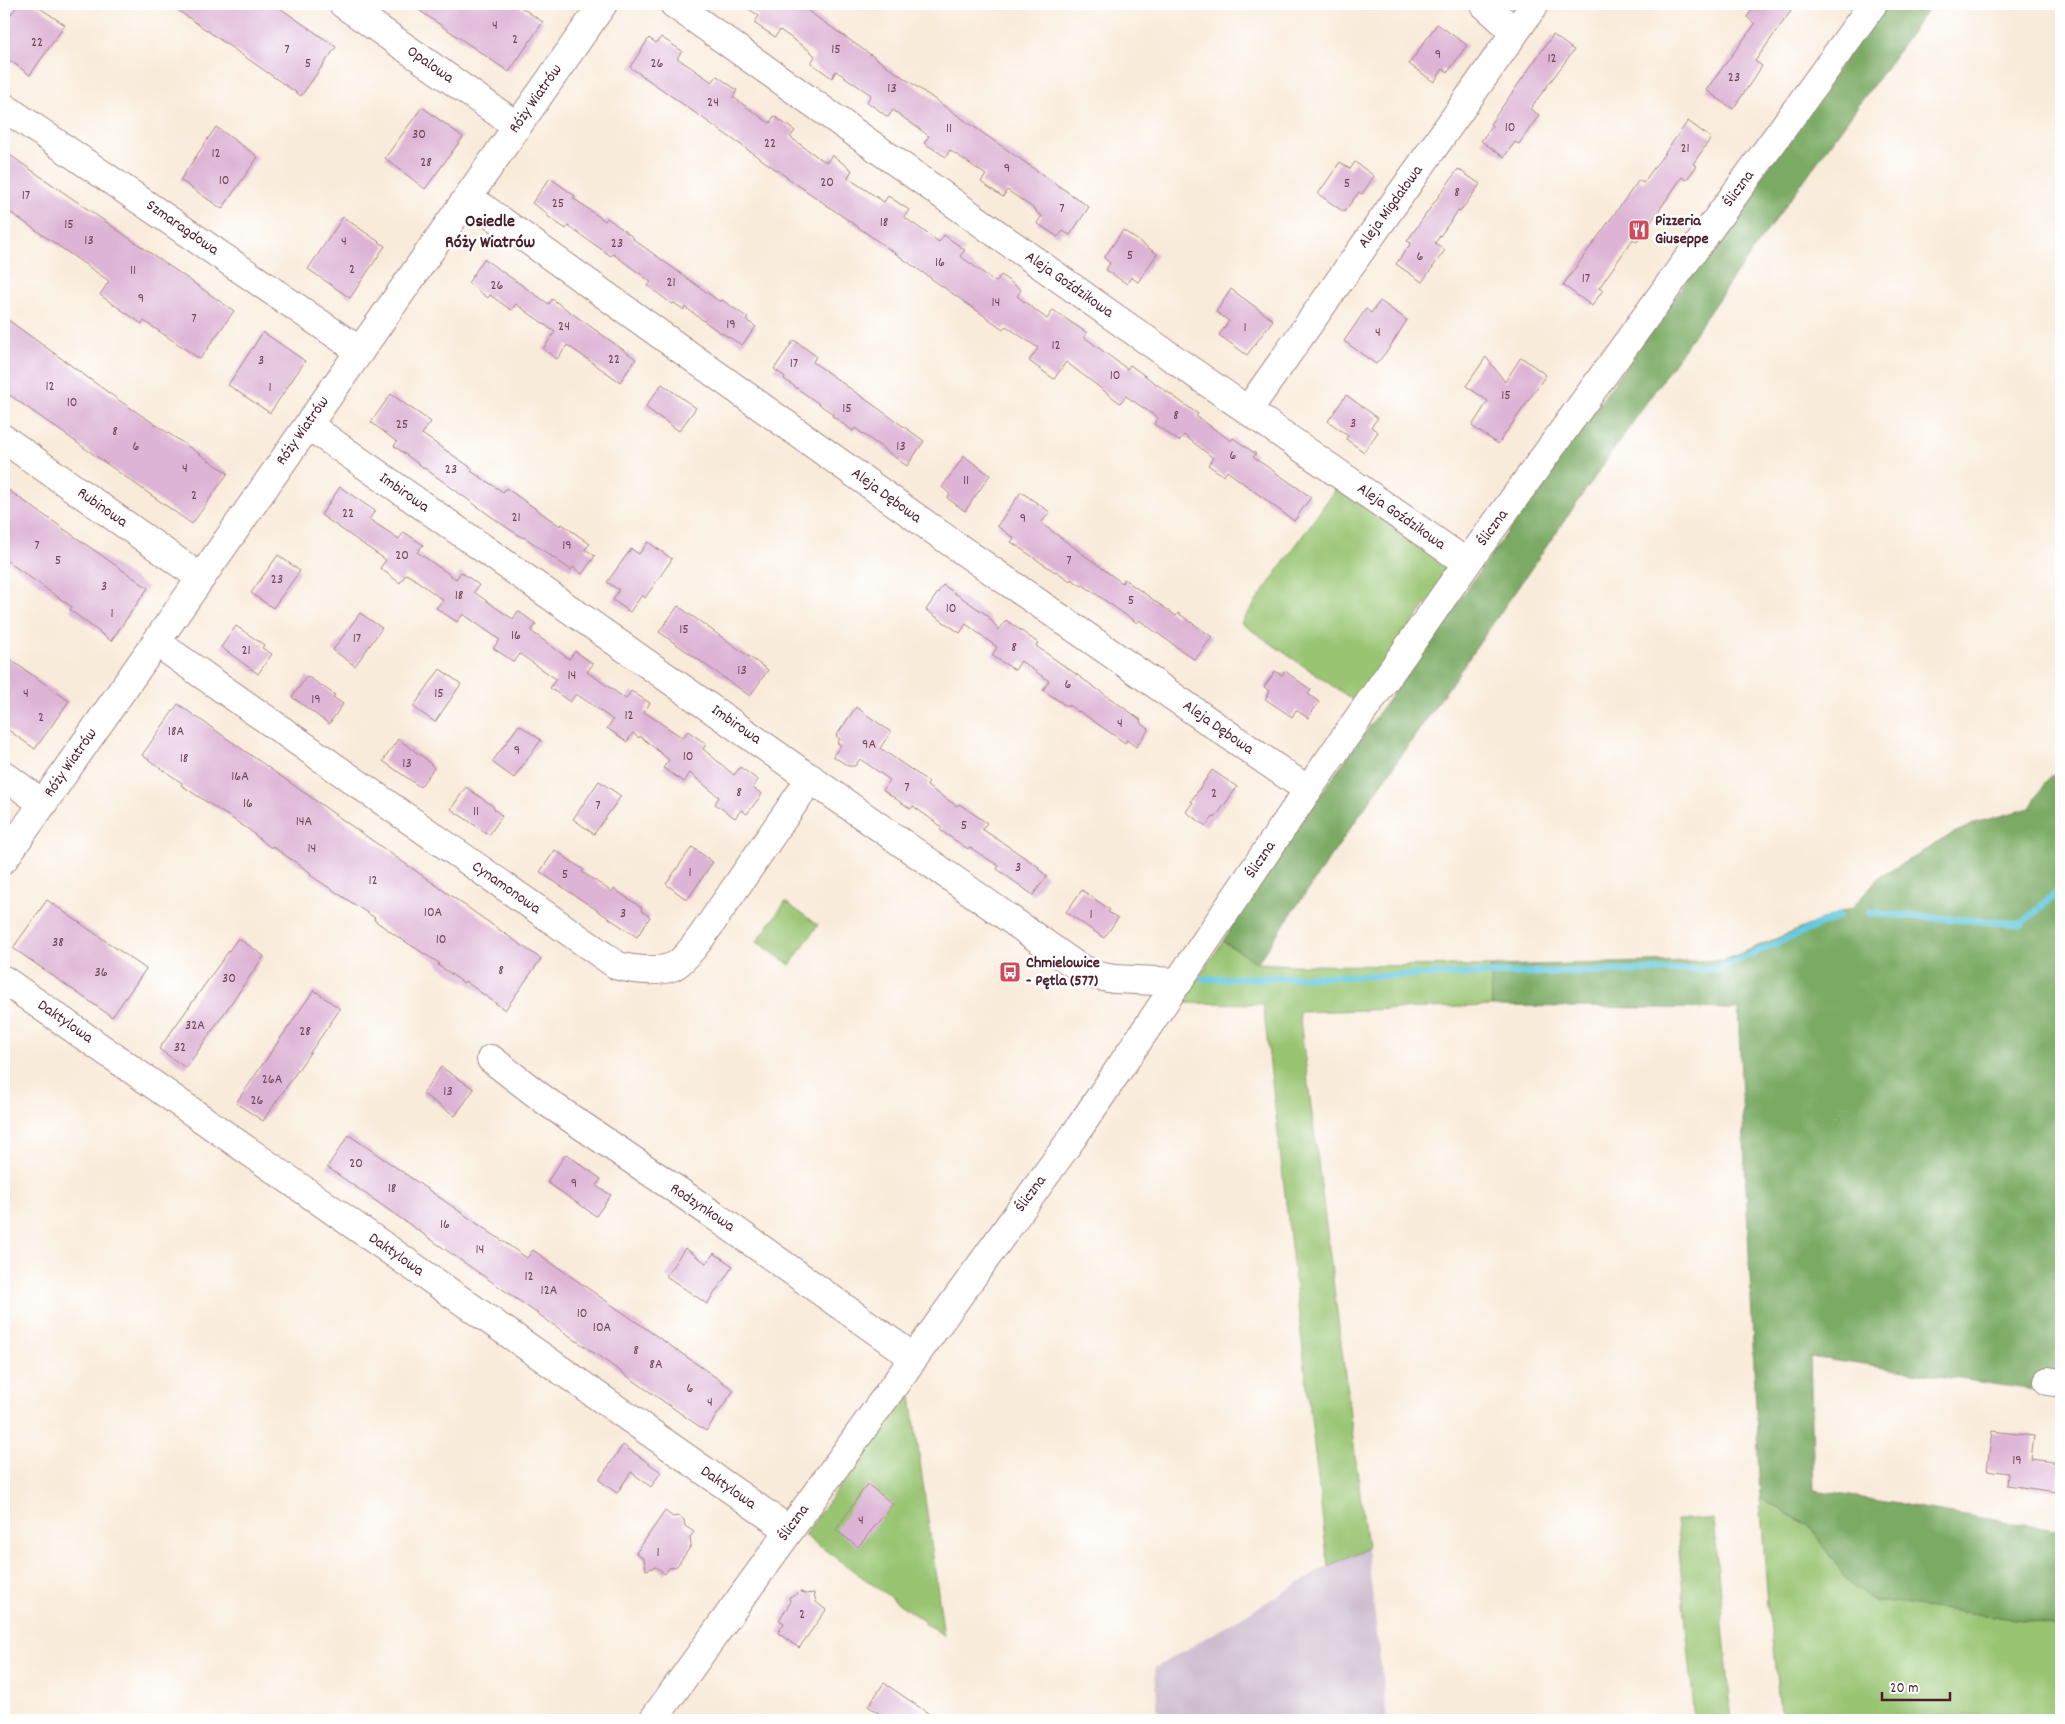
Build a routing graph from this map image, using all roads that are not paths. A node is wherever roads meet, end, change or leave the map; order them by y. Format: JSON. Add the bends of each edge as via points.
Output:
{"nodes":[{"id":1,"x":343,"y":4,"type":"edge"},
{"id":2,"x":604,"y":4,"type":"edge"},
{"id":3,"x":674,"y":4,"type":"edge"},
{"id":4,"x":1484,"y":4,"type":"edge"},
{"id":5,"x":1535,"y":4,"type":"edge"},
{"id":6,"x":1873,"y":4,"type":"edge"},
{"id":7,"x":1515,"y":32,"type":"junction"},
{"id":8,"x":4,"y":107,"type":"edge"},
{"id":9,"x":517,"y":126,"type":"junction"},
{"id":10,"x":468,"y":197,"type":"junction"},
{"id":11,"x":360,"y":351,"type":"junction"},
{"id":12,"x":1248,"y":410,"type":"junction"},
{"id":13,"x":308,"y":425,"type":"junction"},
{"id":14,"x":4,"y":439,"type":"edge"},
{"id":15,"x":1467,"y":563,"type":"junction"},
{"id":16,"x":201,"y":578,"type":"junction"},
{"id":17,"x":156,"y":642,"type":"junction"},
{"id":18,"x":4,"y":776,"type":"edge"},
{"id":19,"x":811,"y":778,"type":"junction"},
{"id":20,"x":1308,"y":790,"type":"junction"},
{"id":21,"x":42,"y":804,"type":"junction"},
{"id":22,"x":4,"y":859,"type":"edge"},
{"id":23,"x":4,"y":980,"type":"edge"},
{"id":24,"x":1179,"y":982,"type":"junction"},
{"id":25,"x":491,"y":1059,"type":"dead end"},
{"id":26,"x":913,"y":1357,"type":"junction"},
{"id":27,"x":789,"y":1530,"type":"junction"},
{"id":28,"x":653,"y":1720,"type":"edge"}],
"edges":[{"from":1,"to":9,"type":"street","name":"Opalowa"},
{"from":2,"to":9,"type":"street","name":"Róży Wiatrów"},
{"from":3,"to":12,"type":"street","name":"Aleja Goździkowa"},
{"from":4,"to":7,"type":"street"},
{"from":5,"to":7,"type":"street","name":"Aleja Migdałowa"},
{"from":6,"to":15,"type":"street","name":"Śliczna"},
{"from":7,"to":12,"type":"street","name":"Aleja Migdałowa"},
{"from":8,"to":11,"type":"street","name":"Szmaragdowa"},
{"from":9,"to":10,"type":"street","name":"Róży Wiatrów"},
{"from":10,"to":11,"type":"street","name":"Róży Wiatrów"},
{"from":10,"to":20,"type":"street","name":"Aleja Dębowa","via":[[957,547]]},
{"from":11,"to":13,"type":"street","name":"Róży Wiatrów"},
{"from":12,"to":15,"type":"street","name":"Aleja Goździkowa"},
{"from":13,"to":16,"type":"street","name":"Róży Wiatrów"},
{"from":13,"to":19,"type":"street","name":"Imbirowa"},
{"from":14,"to":16,"type":"street","name":"Rubinowa"},
{"from":15,"to":20,"type":"street","name":"Śliczna"},
{"from":16,"to":17,"type":"street","name":"Róży Wiatrów"},
{"from":17,"to":19,"type":"street","name":"Cynamonowa","via":[[618,966],[626,968],[664,969],[676,965],[685,956]]},
{"from":17,"to":21,"type":"street","name":"Róży Wiatrów"},
{"from":18,"to":21,"type":"street"},
{"from":19,"to":24,"type":"street","name":"Imbirowa","via":[[1078,966],[1098,976],[1114,979]]},
{"from":20,"to":24,"type":"street","name":"Śliczna"},
{"from":21,"to":22,"type":"street","name":"Róży Wiatrów"},
{"from":23,"to":27,"type":"street","name":"Daktylowa"},
{"from":24,"to":26,"type":"street","name":"Śliczna","via":[[1073,1137]]},
{"from":25,"to":26,"type":"street","name":"Rodzynkowa","via":[[547,1102],[715,1216]]},
{"from":26,"to":27,"type":"street","name":"Śliczna"},
{"from":27,"to":28,"type":"street","name":"Śliczna"}]}
